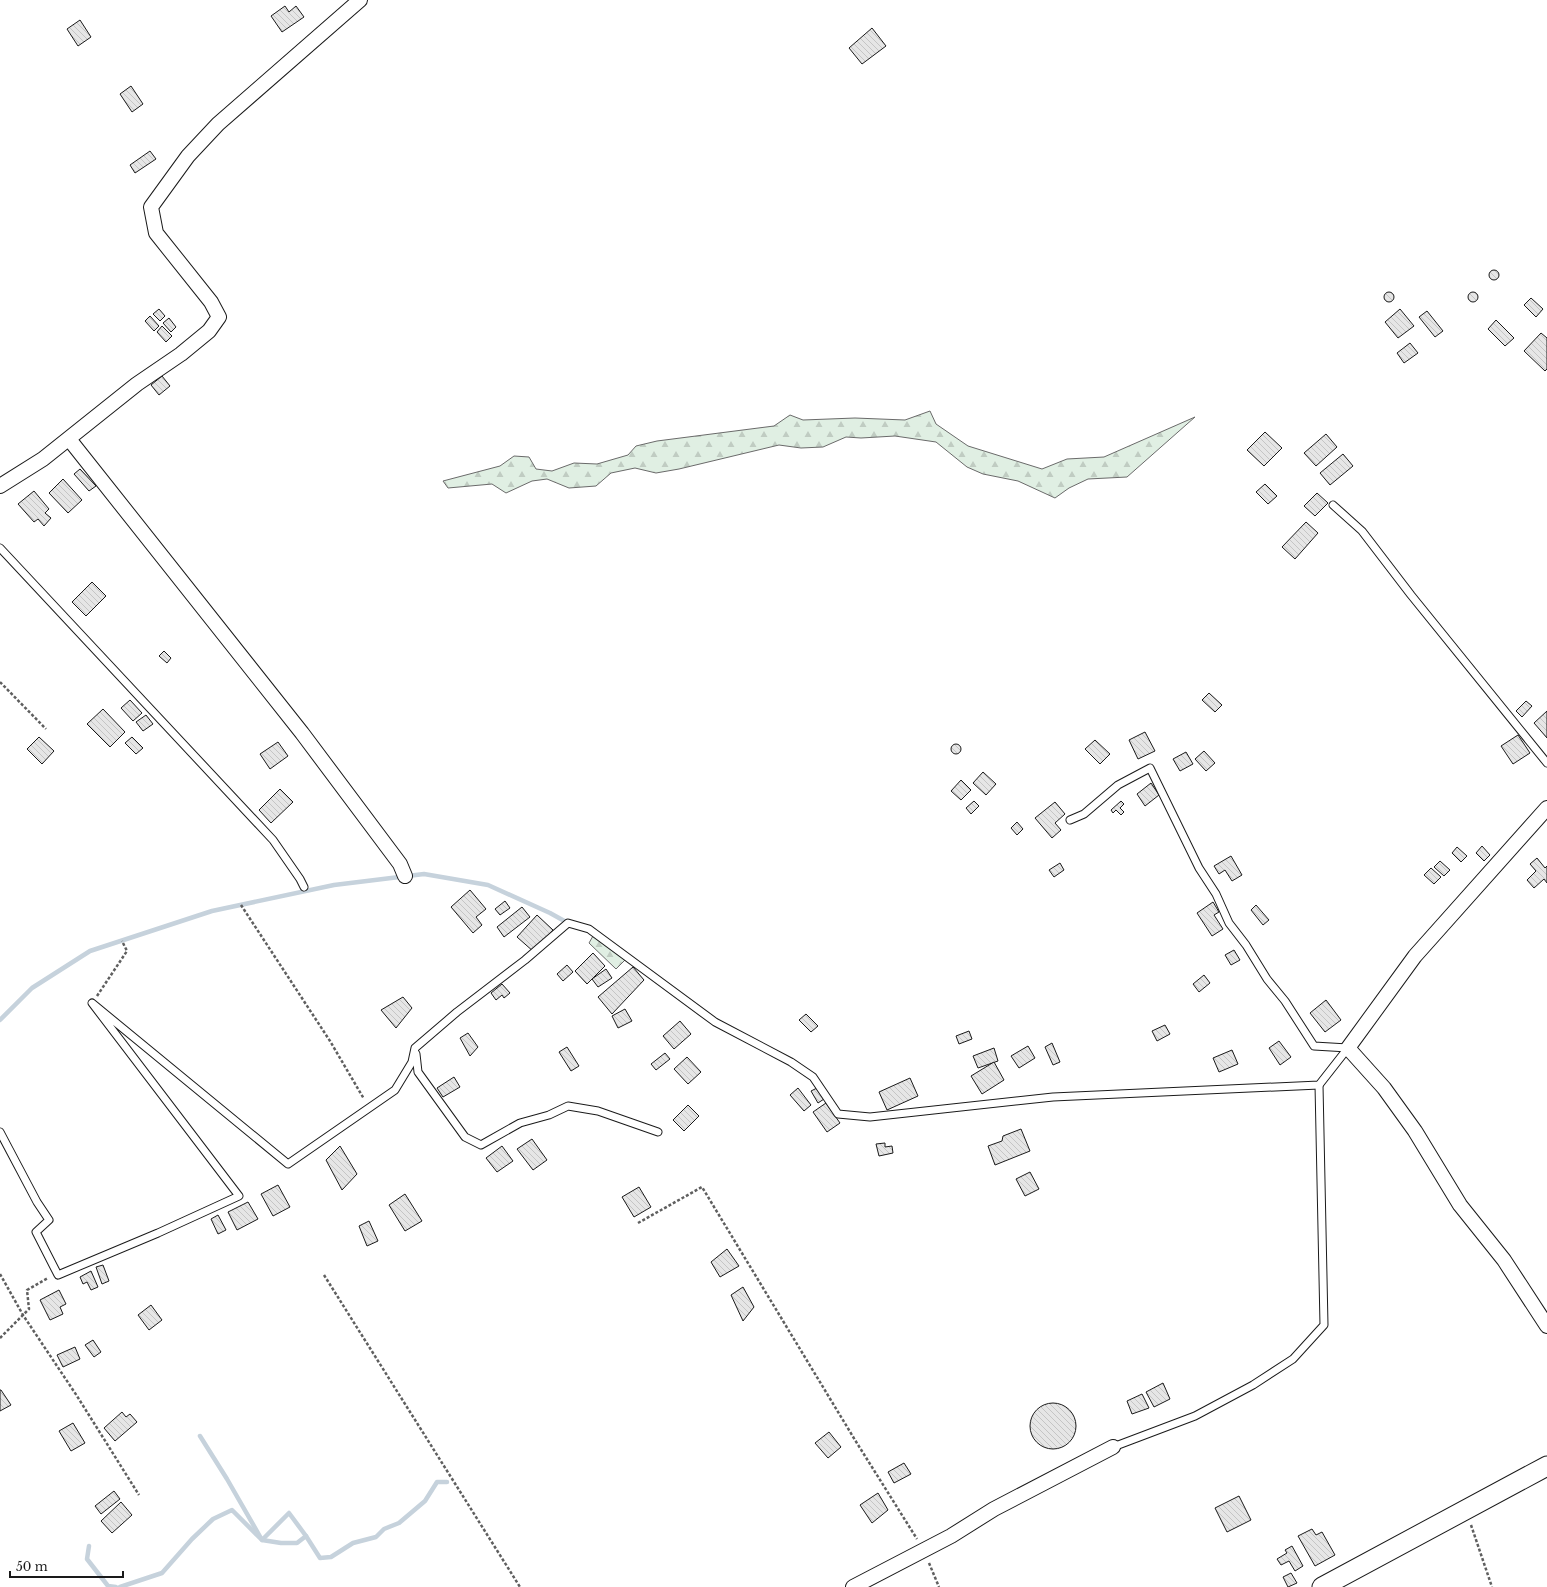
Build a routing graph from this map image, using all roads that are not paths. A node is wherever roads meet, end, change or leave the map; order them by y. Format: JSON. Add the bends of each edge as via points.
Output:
{"nodes":[{"id":1,"x":360,"y":0,"type":"edge"},
{"id":2,"x":69,"y":439,"type":"junction"},
{"id":3,"x":0,"y":486,"type":"edge"},
{"id":4,"x":1333,"y":505,"type":"dead end"},
{"id":5,"x":0,"y":548,"type":"edge"},
{"id":6,"x":1547,"y":763,"type":"edge"},
{"id":7,"x":1547,"y":808,"type":"edge"},
{"id":8,"x":1070,"y":820,"type":"dead end"},
{"id":9,"x":406,"y":876,"type":"dead end"},
{"id":10,"x":304,"y":887,"type":"dead end"},
{"id":11,"x":415,"y":1048,"type":"junction"},
{"id":12,"x":1348,"y":1048,"type":"junction"},
{"id":13,"x":1319,"y":1085,"type":"junction"},
{"id":14,"x":0,"y":1132,"type":"edge"},
{"id":15,"x":658,"y":1132,"type":"dead end"},
{"id":16,"x":1547,"y":1326,"type":"edge"},
{"id":17,"x":1113,"y":1447,"type":"joint"},
{"id":18,"x":1547,"y":1466,"type":"edge"},
{"id":19,"x":853,"y":1587,"type":"edge"},
{"id":20,"x":1322,"y":1587,"type":"edge"}],
"edges":[{"from":1,"to":2,"type":"street","via":[[218,124],[188,156],[151,207],[156,233],[211,302],[219,316],[209,331],[181,354],[137,384]]},
{"from":2,"to":3,"type":"street"},
{"from":2,"to":9,"type":"street","via":[[302,732],[400,864]]},
{"from":4,"to":6,"type":"lane","via":[[1362,531]]},
{"from":5,"to":10,"type":"lane","via":[[273,840]]},
{"from":7,"to":12,"type":"street","via":[[1415,956]]},
{"from":8,"to":12,"type":"lane","via":[[1084,814],[1118,785],[1150,768],[1199,868],[1216,894],[1230,923],[1267,979],[1286,1001],[1314,1046]]},
{"from":11,"to":13,"type":"lane","via":[[457,1012],[526,960],[568,923],[589,929],[715,1022],[791,1062],[813,1077],[838,1114],[870,1117],[1054,1097]]},
{"from":11,"to":14,"type":"lane","via":[[412,1062],[395,1090],[288,1164],[92,1003],[239,1196],[58,1275],[36,1232],[49,1220]]},
{"from":11,"to":15,"type":"lane","via":[[418,1072],[465,1137],[481,1145],[520,1123],[549,1115],[568,1106],[598,1111]]},
{"from":12,"to":13,"type":"lane"},
{"from":12,"to":16,"type":"street","via":[[1384,1088],[1415,1131],[1460,1205],[1504,1260]]},
{"from":13,"to":17,"type":"lane","via":[[1324,1325],[1293,1359],[1253,1386],[1195,1416]]},
{"from":17,"to":19,"type":"street"},
{"from":18,"to":20,"type":"street"}]}
